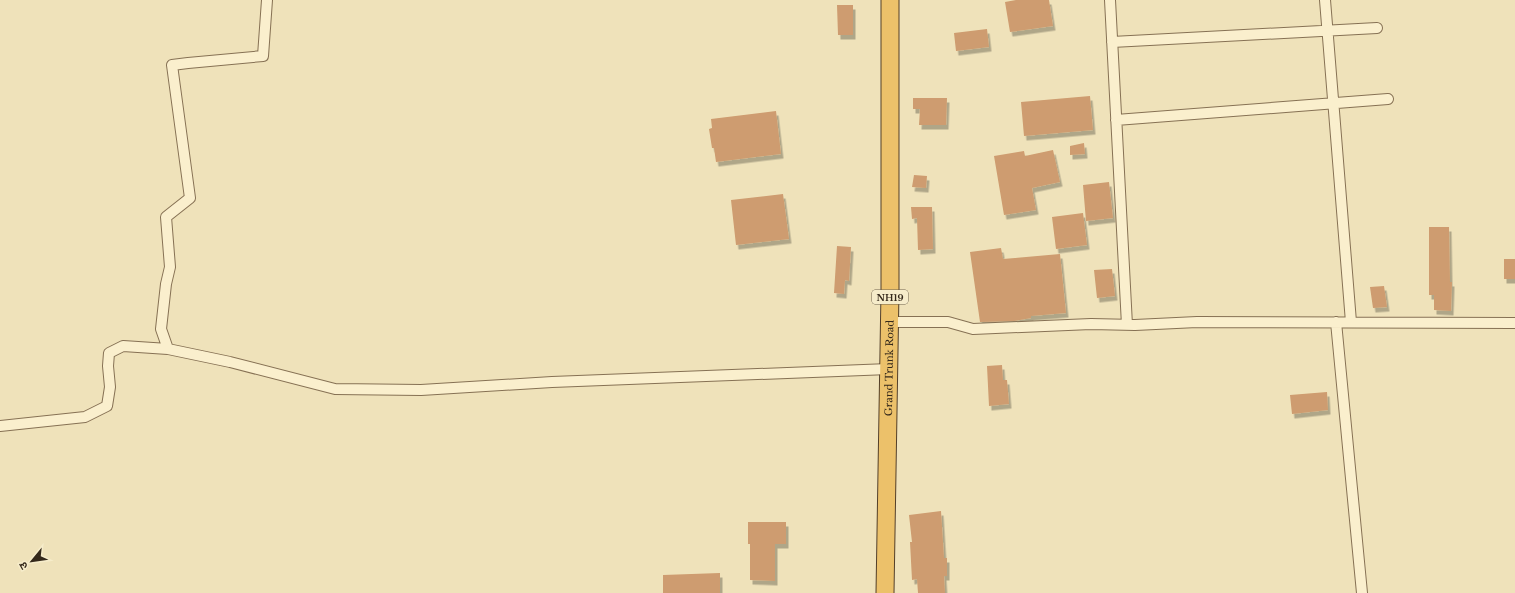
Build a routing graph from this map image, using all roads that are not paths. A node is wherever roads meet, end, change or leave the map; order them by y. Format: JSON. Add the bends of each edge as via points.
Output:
{"nodes":[{"id":1,"x":267,"y":0,"type":"edge"},
{"id":2,"x":890,"y":0,"type":"edge"},
{"id":3,"x":1110,"y":0,"type":"edge"},
{"id":4,"x":1325,"y":0,"type":"edge"},
{"id":5,"x":1377,"y":28,"type":"dead end"},
{"id":6,"x":1327,"y":31,"type":"junction"},
{"id":7,"x":1112,"y":42,"type":"junction"},
{"id":8,"x":1388,"y":99,"type":"dead end"},
{"id":9,"x":1333,"y":103,"type":"junction"},
{"id":10,"x":1116,"y":120,"type":"junction"},
{"id":11,"x":890,"y":322,"type":"junction"},
{"id":12,"x":1336,"y":322,"type":"junction"},
{"id":13,"x":1351,"y":322,"type":"junction"},
{"id":14,"x":1515,"y":323,"type":"edge"},
{"id":15,"x":1127,"y":325,"type":"junction"},
{"id":16,"x":168,"y":349,"type":"junction"},
{"id":17,"x":889,"y":369,"type":"junction"},
{"id":18,"x":0,"y":426,"type":"edge"},
{"id":19,"x":886,"y":593,"type":"edge"},
{"id":20,"x":1362,"y":593,"type":"edge"}],
"edges":[{"from":1,"to":16,"type":"street","via":[[263,56],[172,66],[190,198],[166,217],[170,267],[161,329]]},
{"from":2,"to":11,"type":"highway","name":"Grand Trunk Road","number":"NH19"},
{"from":3,"to":7,"type":"street"},
{"from":4,"to":6,"type":"street"},
{"from":5,"to":6,"type":"street"},
{"from":6,"to":7,"type":"street"},
{"from":6,"to":9,"type":"street"},
{"from":7,"to":10,"type":"street"},
{"from":8,"to":9,"type":"street"},
{"from":9,"to":10,"type":"street"},
{"from":9,"to":13,"type":"street"},
{"from":10,"to":15,"type":"street"},
{"from":11,"to":15,"type":"street","via":[[948,322],[974,329]]},
{"from":11,"to":17,"type":"highway","name":"Grand Trunk Road","number":"NH19"},
{"from":12,"to":13,"type":"street"},
{"from":12,"to":15,"type":"street"},
{"from":12,"to":20,"type":"street"},
{"from":13,"to":14,"type":"street"},
{"from":16,"to":17,"type":"street","via":[[334,388],[421,390],[552,382]]},
{"from":16,"to":18,"type":"street","via":[[123,346],[109,353],[110,387],[107,406],[86,418]]},
{"from":17,"to":19,"type":"highway","name":"Grand Trunk Road","number":"NH19"}]}
